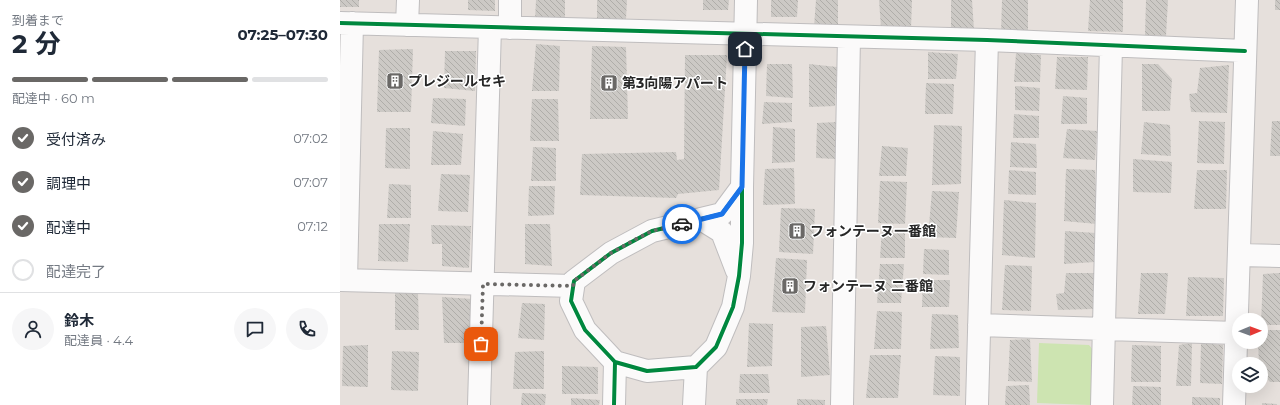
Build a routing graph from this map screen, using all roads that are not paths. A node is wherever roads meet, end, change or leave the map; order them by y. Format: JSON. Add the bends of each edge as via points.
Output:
{"nodes":[{"id":1,"x":408,"y":0,"type":"edge"},
{"id":2,"x":510,"y":0,"type":"edge"},
{"id":3,"x":746,"y":0,"type":"edge"},
{"id":4,"x":1247,"y":0,"type":"edge"},
{"id":5,"x":346,"y":23,"type":"edge"},
{"id":6,"x":407,"y":25,"type":"junction"},
{"id":7,"x":500,"y":27,"type":"junction"},
{"id":8,"x":745,"y":34,"type":"junction"},
{"id":9,"x":849,"y":37,"type":"junction"},
{"id":10,"x":987,"y":40,"type":"junction"},
{"id":11,"x":1111,"y":46,"type":"junction"},
{"id":12,"x":1246,"y":51,"type":"junction"},
{"id":13,"x":742,"y":187,"type":"junction"},
{"id":14,"x":701,"y":219,"type":"junction"},
{"id":15,"x":1239,"y":255,"type":"junction"},
{"id":16,"x":1280,"y":256,"type":"edge"},
{"id":17,"x":739,"y":276,"type":"junction"},
{"id":18,"x":343,"y":280,"type":"edge"},
{"id":19,"x":483,"y":284,"type":"junction"},
{"id":20,"x":573,"y":286,"type":"junction"},
{"id":21,"x":1238,"y":313,"type":"edge"},
{"id":22,"x":980,"y":325,"type":"junction"},
{"id":23,"x":1104,"y":329,"type":"junction"},
{"id":24,"x":1232,"y":333,"type":"edge"},
{"id":25,"x":1236,"y":349,"type":"edge"},
{"id":26,"x":615,"y":362,"type":"junction"},
{"id":27,"x":696,"y":367,"type":"junction"},
{"id":28,"x":479,"y":405,"type":"edge"},
{"id":29,"x":614,"y":405,"type":"edge"},
{"id":30,"x":694,"y":405,"type":"edge"},
{"id":31,"x":842,"y":405,"type":"edge"},
{"id":32,"x":977,"y":405,"type":"edge"},
{"id":33,"x":1102,"y":405,"type":"edge"},
{"id":34,"x":1234,"y":405,"type":"edge"}],
"edges":[{"from":1,"to":6,"type":"street"},
{"from":2,"to":7,"type":"street"},
{"from":3,"to":8,"type":"street"},
{"from":4,"to":12,"type":"street"},
{"from":5,"to":6,"type":"street"},
{"from":5,"to":18,"type":"street"},
{"from":6,"to":7,"type":"street"},
{"from":7,"to":8,"type":"street"},
{"from":7,"to":19,"type":"street"},
{"from":8,"to":9,"type":"street"},
{"from":8,"to":13,"type":"street"},
{"from":9,"to":10,"type":"street"},
{"from":9,"to":31,"type":"street"},
{"from":10,"to":11,"type":"street"},
{"from":10,"to":22,"type":"street"},
{"from":11,"to":12,"type":"street"},
{"from":11,"to":23,"type":"street"},
{"from":12,"to":15,"type":"street"},
{"from":13,"to":14,"type":"street","via":[[722,214]]},
{"from":13,"to":17,"type":"street"},
{"from":14,"to":17,"type":"street","via":[[722,232]]},
{"from":14,"to":20,"type":"street","via":[[652,231],[611,253],[574,281]]},
{"from":15,"to":16,"type":"street"},
{"from":15,"to":21,"type":"street"},
{"from":17,"to":27,"type":"street","via":[[733,307],[716,347]]},
{"from":18,"to":19,"type":"street"},
{"from":19,"to":20,"type":"street"},
{"from":19,"to":28,"type":"street"},
{"from":20,"to":26,"type":"street","via":[[571,301],[585,330]]},
{"from":22,"to":23,"type":"street"},
{"from":22,"to":32,"type":"street"},
{"from":23,"to":24,"type":"street"},
{"from":23,"to":33,"type":"street"},
{"from":25,"to":34,"type":"street"},
{"from":26,"to":27,"type":"street","via":[[647,371]]},
{"from":26,"to":29,"type":"street"},
{"from":27,"to":30,"type":"street"}]}
